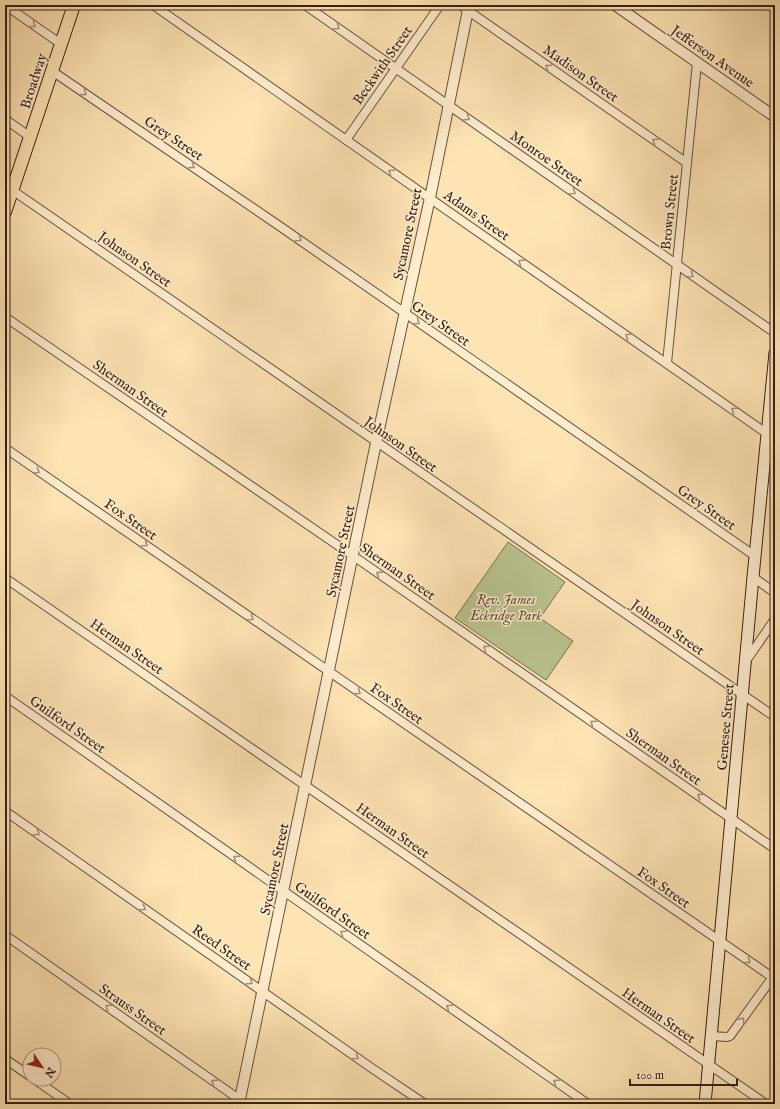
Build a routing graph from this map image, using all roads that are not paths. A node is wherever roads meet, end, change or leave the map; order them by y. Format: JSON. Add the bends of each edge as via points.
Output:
{"nodes":[{"id":1,"x":5,"y":5,"type":"edge"},
{"id":2,"x":74,"y":5,"type":"edge"},
{"id":3,"x":153,"y":5,"type":"edge"},
{"id":4,"x":305,"y":5,"type":"edge"},
{"id":5,"x":440,"y":5,"type":"edge"},
{"id":6,"x":615,"y":5,"type":"edge"},
{"id":7,"x":466,"y":7,"type":"edge"},
{"id":8,"x":61,"y":44,"type":"junction"},
{"id":9,"x":697,"y":63,"type":"junction"},
{"id":10,"x":396,"y":68,"type":"junction"},
{"id":11,"x":52,"y":71,"type":"junction"},
{"id":12,"x":449,"y":105,"type":"junction"},
{"id":13,"x":775,"y":117,"type":"edge"},
{"id":14,"x":5,"y":119,"type":"edge"},
{"id":15,"x":30,"y":137,"type":"junction"},
{"id":16,"x":346,"y":140,"type":"junction"},
{"id":17,"x":687,"y":163,"type":"junction"},
{"id":18,"x":12,"y":190,"type":"junction"},
{"id":19,"x":430,"y":198,"type":"junction"},
{"id":20,"x":5,"y":212,"type":"edge"},
{"id":21,"x":677,"y":265,"type":"junction"},
{"id":22,"x":404,"y":313,"type":"junction"},
{"id":23,"x":5,"y":317,"type":"edge"},
{"id":24,"x":775,"y":333,"type":"edge"},
{"id":25,"x":775,"y":353,"type":"edge"},
{"id":26,"x":667,"y":363,"type":"junction"},
{"id":27,"x":766,"y":433,"type":"junction"},
{"id":28,"x":376,"y":443,"type":"junction"},
{"id":29,"x":5,"y":448,"type":"edge"},
{"id":30,"x":353,"y":556,"type":"junction"},
{"id":31,"x":755,"y":556,"type":"junction"},
{"id":32,"x":753,"y":577,"type":"junction"},
{"id":33,"x":5,"y":578,"type":"edge"},
{"id":34,"x":775,"y":593,"type":"edge"},
{"id":35,"x":775,"y":619,"type":"edge"},
{"id":36,"x":746,"y":662,"type":"junction"},
{"id":37,"x":329,"y":672,"type":"junction"},
{"id":38,"x":742,"y":695,"type":"junction"},
{"id":39,"x":5,"y":696,"type":"edge"},
{"id":40,"x":775,"y":717,"type":"edge"},
{"id":41,"x":306,"y":786,"type":"junction"},
{"id":42,"x":5,"y":811,"type":"edge"},
{"id":43,"x":732,"y":818,"type":"junction"},
{"id":44,"x":775,"y":849,"type":"edge"},
{"id":45,"x":284,"y":892,"type":"junction"},
{"id":46,"x":5,"y":935,"type":"edge"},
{"id":47,"x":720,"y":942,"type":"junction"},
{"id":48,"x":774,"y":977,"type":"edge"},
{"id":49,"x":263,"y":992,"type":"junction"},
{"id":50,"x":711,"y":1036,"type":"junction"},
{"id":51,"x":5,"y":1059,"type":"edge"},
{"id":52,"x":709,"y":1064,"type":"junction"},
{"id":53,"x":22,"y":1071,"type":"edge"},
{"id":54,"x":46,"y":1087,"type":"edge"},
{"id":55,"x":242,"y":1103,"type":"edge"},
{"id":56,"x":70,"y":1104,"type":"edge"},
{"id":57,"x":425,"y":1104,"type":"edge"},
{"id":58,"x":588,"y":1104,"type":"edge"},
{"id":59,"x":705,"y":1104,"type":"edge"},
{"id":60,"x":766,"y":1104,"type":"edge"}],
"edges":[{"from":1,"to":8,"type":"street","one_way":true},
{"from":2,"to":8,"type":"main road","name":"Broadway"},
{"from":3,"to":16,"type":"street","name":"Adams Street"},
{"from":4,"to":10,"type":"street","name":"Monroe Street","one_way":true},
{"from":5,"to":10,"type":"street","name":"Beckwith Street"},
{"from":6,"to":9,"type":"street","name":"Jefferson Avenue"},
{"from":7,"to":12,"type":"street","name":"Sycamore Street"},
{"from":17,"to":7,"type":"street","name":"Madison Street","one_way":true},
{"from":8,"to":11,"type":"main road","name":"Broadway"},
{"from":9,"to":13,"type":"street","name":"Jefferson Avenue"},
{"from":9,"to":17,"type":"street","name":"Brown Street"},
{"from":10,"to":12,"type":"street","name":"Monroe Street"},
{"from":10,"to":16,"type":"street","name":"Beckwith Street"},
{"from":11,"to":15,"type":"main road","name":"Broadway"},
{"from":11,"to":22,"type":"street","name":"Grey Street","one_way":true},
{"from":12,"to":19,"type":"street","name":"Sycamore Street"},
{"from":12,"to":21,"type":"street","name":"Monroe Street","one_way":true},
{"from":14,"to":15,"type":"street"},
{"from":15,"to":18,"type":"main road","name":"Broadway"},
{"from":19,"to":16,"type":"street","name":"Adams Street","one_way":true},
{"from":17,"to":21,"type":"street","name":"Brown Street"},
{"from":18,"to":20,"type":"main road","name":"Broadway"},
{"from":18,"to":28,"type":"street","name":"Johnson Street"},
{"from":19,"to":22,"type":"street","name":"Sycamore Street"},
{"from":26,"to":19,"type":"street","name":"Adams Street","one_way":true},
{"from":21,"to":24,"type":"street","name":"Monroe Street","one_way":true},
{"from":21,"to":26,"type":"street","name":"Brown Street"},
{"from":22,"to":28,"type":"street","name":"Sycamore Street"},
{"from":22,"to":31,"type":"street","name":"Grey Street","one_way":true},
{"from":23,"to":30,"type":"street","name":"Sherman Street"},
{"from":25,"to":27,"type":"main road","name":"Genesee Street"},
{"from":27,"to":26,"type":"street","name":"Adams Street","one_way":true},
{"from":27,"to":31,"type":"main road","name":"Genesee Street"},
{"from":28,"to":30,"type":"street","name":"Sycamore Street"},
{"from":28,"to":38,"type":"street","name":"Johnson Street"},
{"from":29,"to":37,"type":"street","name":"Fox Street","one_way":true},
{"from":30,"to":37,"type":"street","name":"Sycamore Street"},
{"from":43,"to":30,"type":"street","name":"Sherman Street","one_way":true},
{"from":31,"to":32,"type":"main road","name":"Genesee Street"},
{"from":32,"to":34,"type":"street"},
{"from":32,"to":36,"type":"main road","name":"Genesee Street"},
{"from":33,"to":41,"type":"street","name":"Herman Street"},
{"from":35,"to":36,"type":"street"},
{"from":36,"to":38,"type":"main road","name":"Genesee Street"},
{"from":37,"to":41,"type":"street","name":"Sycamore Street"},
{"from":37,"to":47,"type":"street","name":"Fox Street","one_way":true},
{"from":38,"to":40,"type":"street","name":"Johnson Street"},
{"from":38,"to":43,"type":"main road","name":"Genesee Street"},
{"from":45,"to":39,"type":"street","name":"Guilford Street","one_way":true},
{"from":41,"to":45,"type":"street","name":"Sycamore Street"},
{"from":41,"to":52,"type":"street","name":"Herman Street"},
{"from":42,"to":49,"type":"street","name":"Reed Street","one_way":true},
{"from":43,"to":44,"type":"street","name":"Sherman Street"},
{"from":43,"to":47,"type":"main road","name":"Genesee Street"},
{"from":45,"to":49,"type":"street","name":"Sycamore Street"},
{"from":58,"to":45,"type":"street","name":"Guilford Street","one_way":true},
{"from":55,"to":46,"type":"street","name":"Strauss Street","one_way":true},
{"from":47,"to":48,"type":"street","name":"Fox Street","one_way":true},
{"from":47,"to":50,"type":"main road","name":"Genesee Street"},
{"from":50,"to":48,"type":"street","one_way":true,"via":[[730,1036]]},
{"from":49,"to":55,"type":"street","name":"Sycamore Street"},
{"from":49,"to":57,"type":"street","name":"Reed Street","one_way":true},
{"from":50,"to":52,"type":"main road","name":"Genesee Street"},
{"from":51,"to":53,"type":"street"},
{"from":52,"to":59,"type":"main road","name":"Genesee Street"},
{"from":52,"to":60,"type":"street","name":"Herman Street"},
{"from":54,"to":56,"type":"street"}]}
